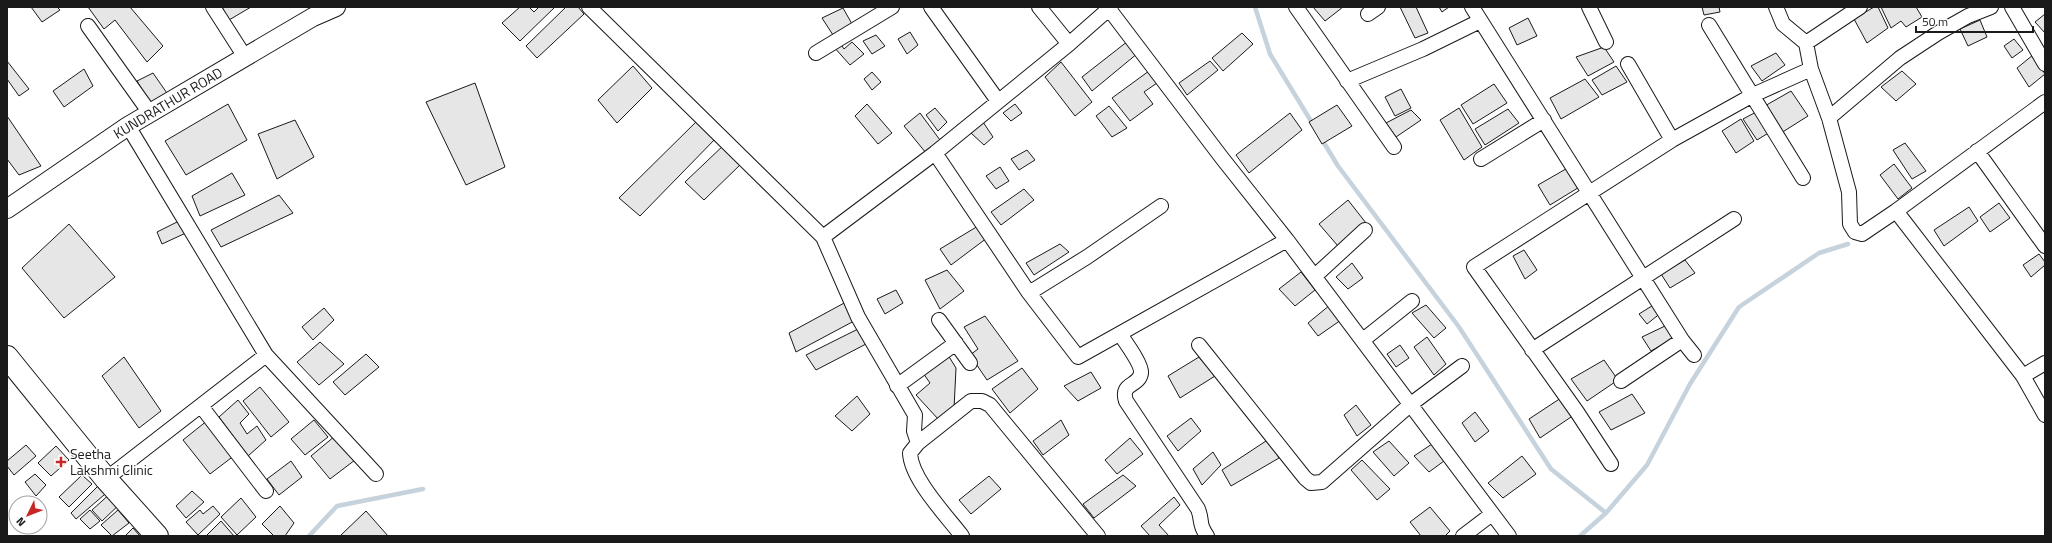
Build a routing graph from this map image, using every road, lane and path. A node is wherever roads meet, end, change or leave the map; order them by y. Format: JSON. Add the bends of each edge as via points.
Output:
{"nodes":[{"id":1,"x":213,"y":7,"type":"edge"},
{"id":2,"x":589,"y":7,"type":"edge"},
{"id":3,"x":892,"y":7,"type":"edge"},
{"id":4,"x":931,"y":7,"type":"edge"},
{"id":5,"x":1039,"y":7,"type":"edge"},
{"id":6,"x":1296,"y":7,"type":"edge"},
{"id":7,"x":1472,"y":7,"type":"edge"},
{"id":8,"x":1589,"y":7,"type":"edge"},
{"id":9,"x":1776,"y":7,"type":"edge"},
{"id":10,"x":1860,"y":7,"type":"edge"},
{"id":11,"x":1991,"y":7,"type":"edge"},
{"id":12,"x":2012,"y":7,"type":"edge"},
{"id":13,"x":1110,"y":8,"type":"edge"},
{"id":14,"x":325,"y":9,"type":"edge"},
{"id":15,"x":1480,"y":21,"type":"junction"},
{"id":16,"x":1709,"y":25,"type":"dead end"},
{"id":17,"x":88,"y":26,"type":"dead end"},
{"id":18,"x":1606,"y":42,"type":"dead end"},
{"id":19,"x":1806,"y":43,"type":"junction"},
{"id":20,"x":1069,"y":44,"type":"junction"},
{"id":21,"x":816,"y":53,"type":"dead end"},
{"id":22,"x":245,"y":57,"type":"junction"},
{"id":23,"x":1628,"y":64,"type":"dead end"},
{"id":24,"x":2045,"y":64,"type":"edge"},
{"id":25,"x":1811,"y":69,"type":"junction"},
{"id":26,"x":1347,"y":81,"type":"junction"},
{"id":27,"x":1753,"y":95,"type":"junction"},
{"id":28,"x":998,"y":101,"type":"junction"},
{"id":29,"x":2045,"y":102,"type":"edge"},
{"id":30,"x":150,"y":113,"type":"junction"},
{"id":31,"x":1829,"y":118,"type":"junction"},
{"id":32,"x":1544,"y":120,"type":"junction"},
{"id":33,"x":128,"y":126,"type":"junction"},
{"id":34,"x":1672,"y":140,"type":"junction"},
{"id":35,"x":1394,"y":147,"type":"dead end"},
{"id":36,"x":1977,"y":151,"type":"junction"},
{"id":37,"x":935,"y":153,"type":"junction"},
{"id":38,"x":1481,"y":159,"type":"dead end"},
{"id":39,"x":1803,"y":178,"type":"dead end"},
{"id":40,"x":1590,"y":192,"type":"junction"},
{"id":41,"x":1161,"y":206,"type":"dead end"},
{"id":42,"x":7,"y":209,"type":"edge"},
{"id":43,"x":1896,"y":211,"type":"junction"},
{"id":44,"x":1734,"y":219,"type":"dead end"},
{"id":45,"x":1365,"y":230,"type":"dead end"},
{"id":46,"x":823,"y":238,"type":"junction"},
{"id":47,"x":1287,"y":240,"type":"junction"},
{"id":48,"x":2045,"y":246,"type":"edge"},
{"id":49,"x":1315,"y":276,"type":"junction"},
{"id":50,"x":1643,"y":276,"type":"junction"},
{"id":51,"x":1029,"y":293,"type":"junction"},
{"id":52,"x":1412,"y":301,"type":"dead end"},
{"id":53,"x":939,"y":320,"type":"dead end"},
{"id":54,"x":1120,"y":334,"type":"junction"},
{"id":55,"x":1363,"y":340,"type":"junction"},
{"id":56,"x":1682,"y":340,"type":"junction"},
{"id":57,"x":956,"y":342,"type":"junction"},
{"id":58,"x":1200,"y":345,"type":"dead end"},
{"id":59,"x":1532,"y":350,"type":"junction"},
{"id":60,"x":266,"y":355,"type":"junction"},
{"id":61,"x":1694,"y":355,"type":"dead end"},
{"id":62,"x":7,"y":356,"type":"edge"},
{"id":63,"x":970,"y":363,"type":"dead end"},
{"id":64,"x":2045,"y":363,"type":"edge"},
{"id":65,"x":1462,"y":366,"type":"dead end"},
{"id":66,"x":2023,"y":376,"type":"junction"},
{"id":67,"x":1621,"y":381,"type":"dead end"},
{"id":68,"x":897,"y":386,"type":"junction"},
{"id":69,"x":1411,"y":404,"type":"junction"},
{"id":70,"x":200,"y":406,"type":"junction"},
{"id":71,"x":2045,"y":415,"type":"edge"},
{"id":72,"x":918,"y":443,"type":"junction"},
{"id":73,"x":1611,"y":464,"type":"dead end"},
{"id":74,"x":376,"y":474,"type":"dead end"},
{"id":75,"x":106,"y":479,"type":"junction"},
{"id":76,"x":266,"y":491,"type":"dead end"},
{"id":77,"x":1492,"y":514,"type":"junction"},
{"id":78,"x":158,"y":536,"type":"edge"},
{"id":79,"x":962,"y":536,"type":"edge"},
{"id":80,"x":1098,"y":536,"type":"edge"},
{"id":81,"x":1207,"y":536,"type":"edge"},
{"id":82,"x":1463,"y":536,"type":"edge"},
{"id":83,"x":1509,"y":536,"type":"edge"}],
"edges":[{"from":1,"to":22,"type":"street"},
{"from":2,"to":46,"type":"street"},
{"from":3,"to":21,"type":"street"},
{"from":4,"to":28,"type":"street"},
{"from":5,"to":20,"type":"street"},
{"from":6,"to":26,"type":"street"},
{"from":7,"to":15,"type":"street"},
{"from":8,"to":18,"type":"street"},
{"from":9,"to":19,"type":"street","via":[[1783,24]]},
{"from":10,"to":19,"type":"street"},
{"from":11,"to":31,"type":"street","via":[[1968,16],[1900,58]]},
{"from":12,"to":24,"type":"street"},
{"from":13,"to":20,"type":"street"},
{"from":13,"to":47,"type":"street"},
{"from":14,"to":22,"type":"street","name":"KUNDRATHUR ROAD"},
{"from":15,"to":26,"type":"street","via":[[1423,49]]},
{"from":15,"to":32,"type":"street"},
{"from":16,"to":27,"type":"street"},
{"from":17,"to":30,"type":"street"},
{"from":19,"to":25,"type":"street"},
{"from":20,"to":28,"type":"street"},
{"from":22,"to":30,"type":"street","name":"KUNDRATHUR ROAD"},
{"from":23,"to":34,"type":"street"},
{"from":25,"to":27,"type":"street"},
{"from":25,"to":31,"type":"street"},
{"from":26,"to":35,"type":"street"},
{"from":27,"to":34,"type":"street"},
{"from":27,"to":39,"type":"street"},
{"from":28,"to":37,"type":"street"},
{"from":29,"to":36,"type":"street"},
{"from":30,"to":33,"type":"street","name":"KUNDRATHUR ROAD"},
{"from":31,"to":43,"type":"street","via":[[1849,192],[1850,224],[1855,232],[1862,234]]},
{"from":32,"to":38,"type":"street"},
{"from":32,"to":40,"type":"street"},
{"from":33,"to":42,"type":"street","name":"KUNDRATHUR ROAD"},
{"from":33,"to":60,"type":"street"},
{"from":34,"to":40,"type":"street"},
{"from":36,"to":43,"type":"street"},
{"from":36,"to":48,"type":"street"},
{"from":37,"to":46,"type":"street"},
{"from":37,"to":51,"type":"street"},
{"from":40,"to":50,"type":"street"},
{"from":40,"to":59,"type":"street","via":[[1474,267]]},
{"from":41,"to":51,"type":"street","via":[[1088,257]]},
{"from":43,"to":66,"type":"street"},
{"from":44,"to":50,"type":"street"},
{"from":45,"to":49,"type":"street"},
{"from":46,"to":68,"type":"street","via":[[858,317]]},
{"from":47,"to":49,"type":"street"},
{"from":47,"to":54,"type":"street"},
{"from":49,"to":55,"type":"street"},
{"from":50,"to":56,"type":"street"},
{"from":50,"to":59,"type":"street"},
{"from":51,"to":54,"type":"street","via":[[1078,357]]},
{"from":52,"to":55,"type":"street"},
{"from":53,"to":57,"type":"street"},
{"from":54,"to":81,"type":"street","via":[[1140,366],[1141,373],[1126,389],[1126,401],[1198,509],[1201,527]]},
{"from":55,"to":69,"type":"street"},
{"from":56,"to":61,"type":"street"},
{"from":56,"to":67,"type":"street"},
{"from":57,"to":63,"type":"street"},
{"from":57,"to":68,"type":"street"},
{"from":58,"to":69,"type":"street","via":[[1311,483],[1322,482]]},
{"from":59,"to":73,"type":"street"},
{"from":60,"to":70,"type":"street"},
{"from":60,"to":74,"type":"street"},
{"from":62,"to":75,"type":"main road"},
{"from":64,"to":66,"type":"street"},
{"from":65,"to":69,"type":"street"},
{"from":66,"to":71,"type":"street"},
{"from":68,"to":72,"type":"street","via":[[915,414],[914,431]]},
{"from":69,"to":77,"type":"street"},
{"from":70,"to":75,"type":"street"},
{"from":70,"to":76,"type":"street"},
{"from":72,"to":79,"type":"street","via":[[910,452],[910,462]]},
{"from":72,"to":80,"type":"street","via":[[971,401],[982,401],[990,405]]},
{"from":75,"to":78,"type":"main road"},
{"from":77,"to":82,"type":"street"},
{"from":77,"to":83,"type":"street"}]}
